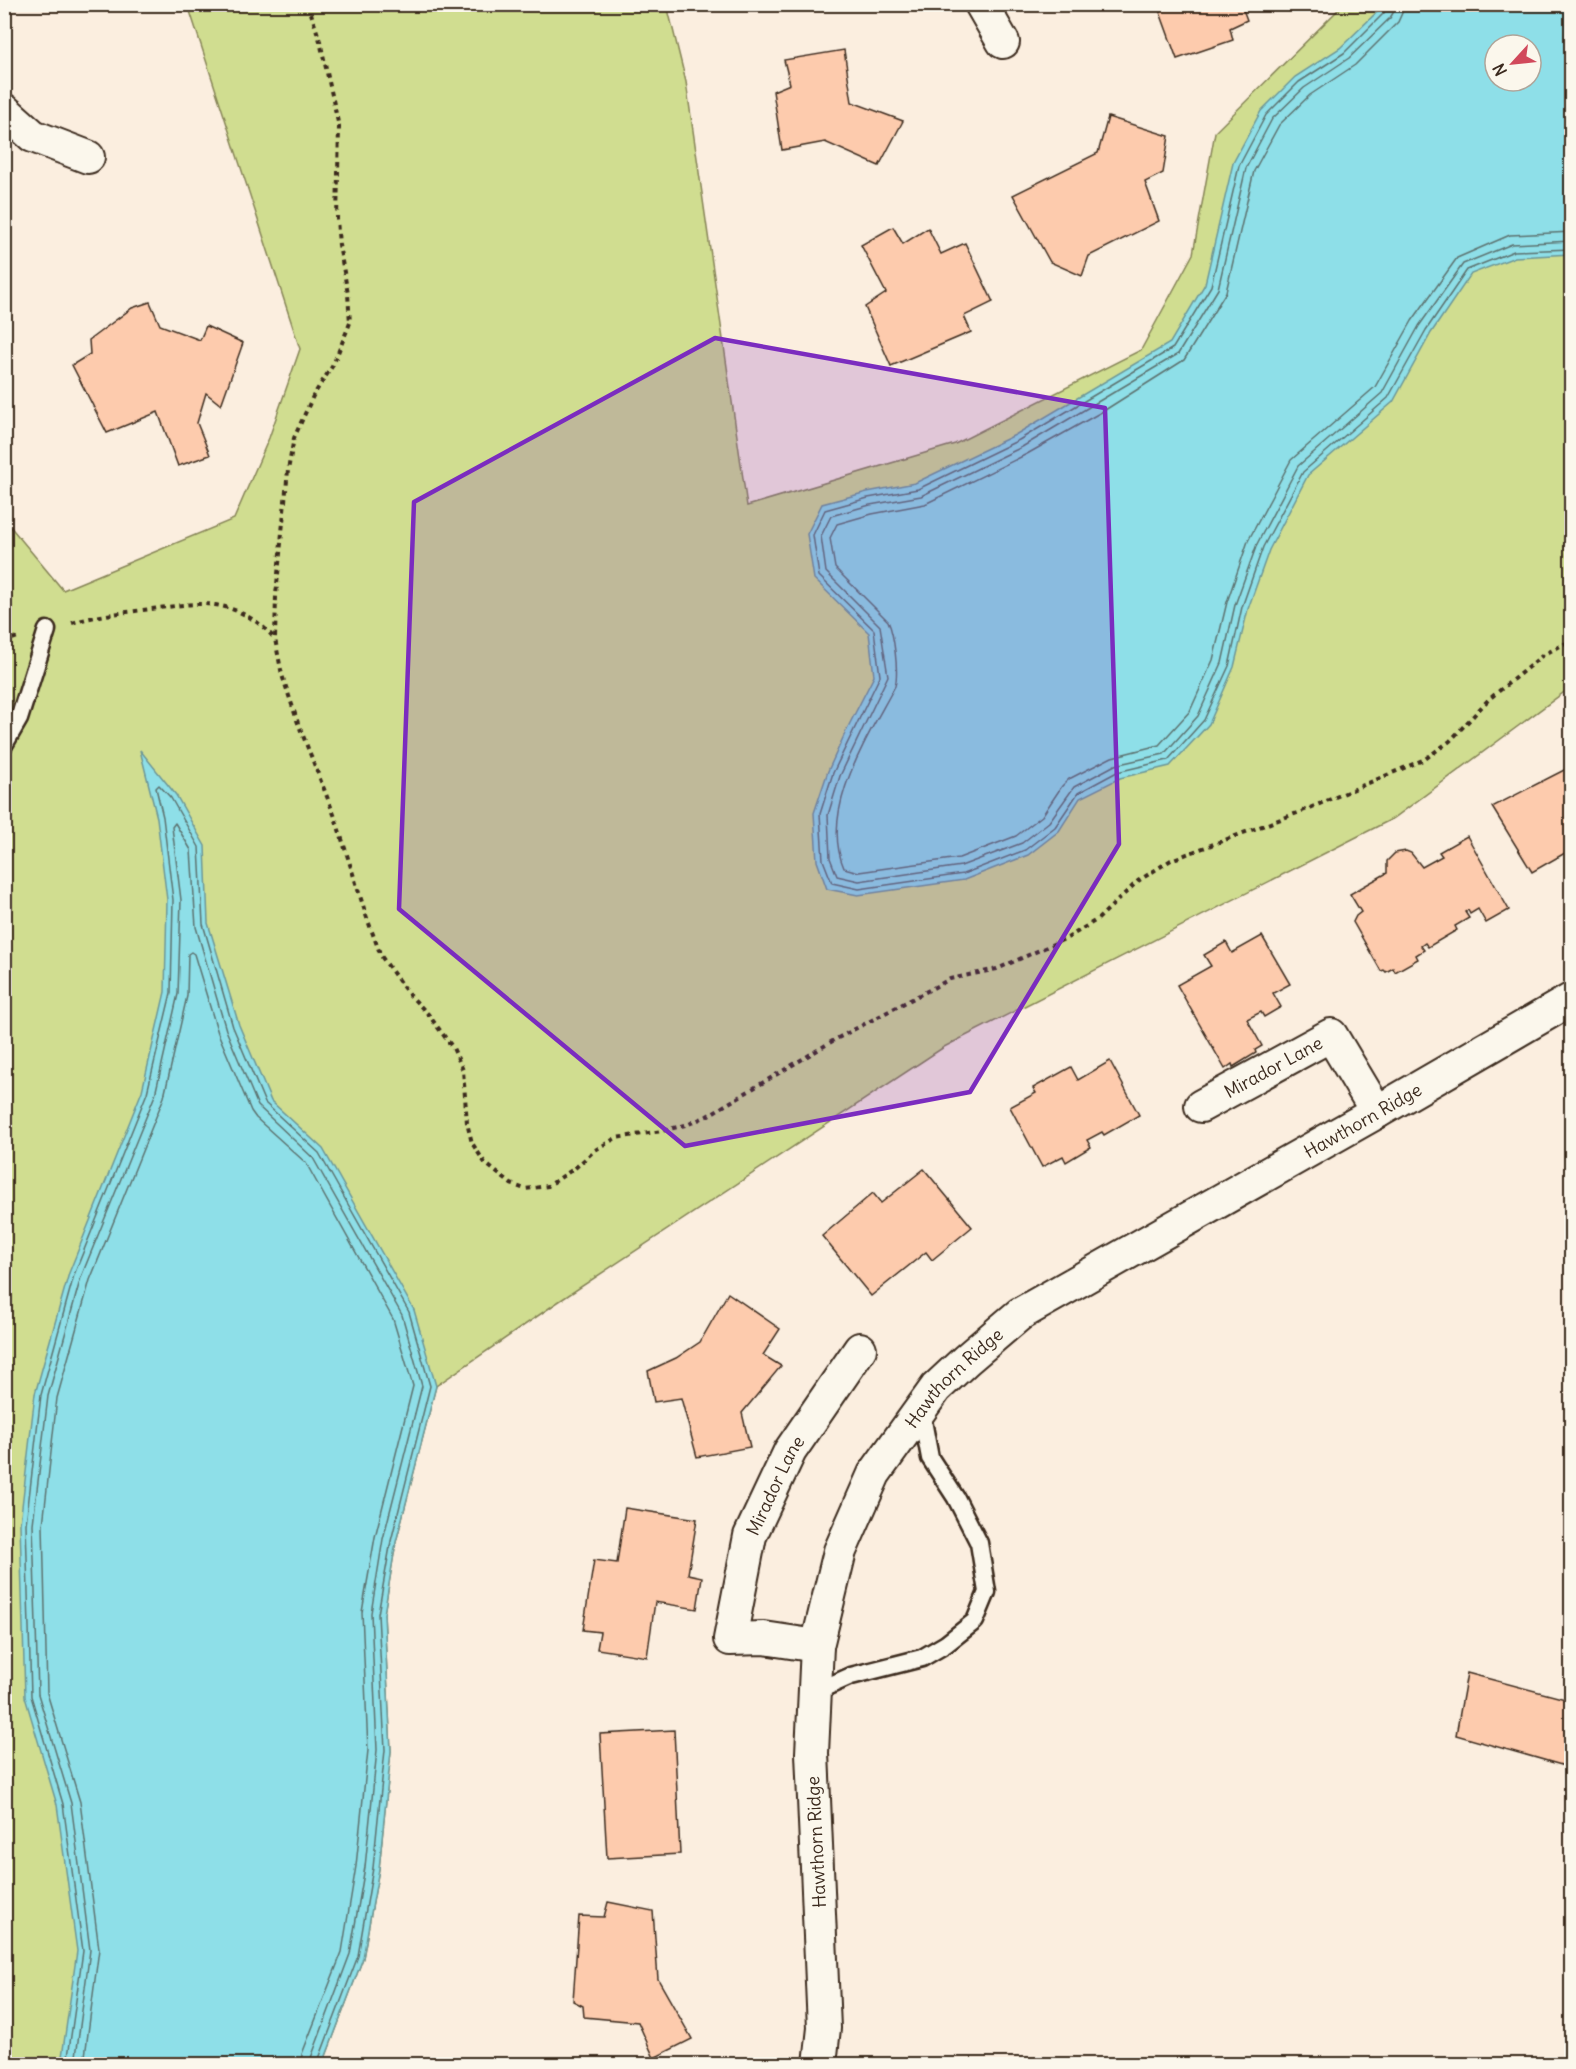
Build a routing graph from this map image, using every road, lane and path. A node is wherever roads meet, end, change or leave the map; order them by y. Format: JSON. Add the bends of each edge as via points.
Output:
{"nodes":[{"id":1,"x":308,"y":4,"type":"edge"},
{"id":2,"x":981,"y":4,"type":"edge"},
{"id":3,"x":1003,"y":42,"type":"dead end"},
{"id":4,"x":4,"y":110,"type":"edge"},
{"id":5,"x":88,"y":158,"type":"dead end"},
{"id":6,"x":47,"y":630,"type":"junction"},
{"id":7,"x":275,"y":639,"type":"junction"},
{"id":8,"x":1572,"y":640,"type":"edge"},
{"id":9,"x":4,"y":642,"type":"edge"},
{"id":10,"x":4,"y":745,"type":"edge"},
{"id":11,"x":1572,"y":999,"type":"edge"},
{"id":12,"x":1201,"y":1106,"type":"dead end"},
{"id":13,"x":1377,"y":1112,"type":"junction"},
{"id":14,"x":860,"y":1349,"type":"dead end"},
{"id":15,"x":921,"y":1410,"type":"junction"},
{"id":16,"x":818,"y":1646,"type":"junction"},
{"id":17,"x":815,"y":1692,"type":"junction"},
{"id":18,"x":820,"y":2064,"type":"edge"}],
"edges":[{"from":1,"to":7,"type":"path","via":[[339,127],[336,219],[350,323],[333,365],[313,396],[294,438],[276,585]]},
{"from":2,"to":3,"type":"street"},
{"from":4,"to":5,"type":"street","via":[[33,136]]},
{"from":6,"to":7,"type":"path","via":[[109,614],[214,604],[253,620]]},
{"from":6,"to":9,"type":"path"},
{"from":6,"to":10,"type":"lane","via":[[19,719]]},
{"from":7,"to":8,"type":"path","via":[[298,723],[335,817],[381,956],[453,1048],[463,1070],[467,1123],[478,1154],[511,1184],[525,1190],[548,1186],[616,1138],[671,1129],[707,1116],[836,1039],[950,979],[996,969],[1069,937],[1098,919],[1138,881],[1171,860],[1305,810],[1425,759],[1450,741],[1488,700],[1543,655]]},
{"from":11,"to":13,"type":"street","name":"Hawthorn Ridge"},
{"from":12,"to":13,"type":"street","name":"Mirador Lane","via":[[1331,1035]]},
{"from":13,"to":15,"type":"street","name":"Hawthorn Ridge","via":[[1020,1314],[936,1389]]},
{"from":14,"to":16,"type":"street","name":"Mirador Lane","via":[[790,1451],[750,1536],[730,1639],[764,1638]]},
{"from":15,"to":16,"type":"street","name":"Hawthorn Ridge","via":[[874,1474],[840,1551]]},
{"from":15,"to":17,"type":"lane","via":[[930,1458],[979,1543],[987,1592],[975,1620],[922,1658],[850,1676]]},
{"from":16,"to":17,"type":"street","name":"Hawthorn Ridge"},
{"from":17,"to":18,"type":"street","name":"Hawthorn Ridge","via":[[812,1753],[824,2028]]}]}
